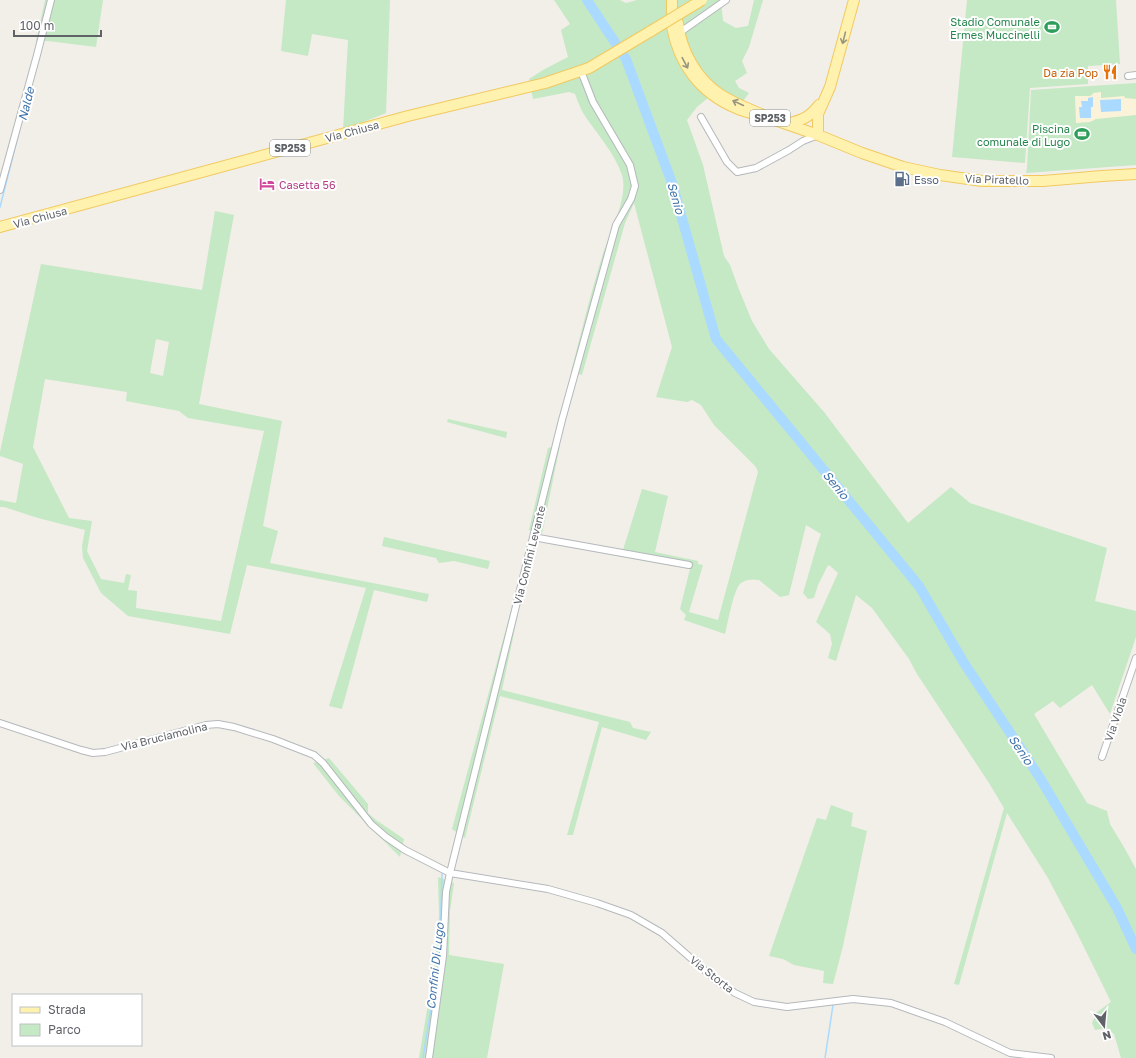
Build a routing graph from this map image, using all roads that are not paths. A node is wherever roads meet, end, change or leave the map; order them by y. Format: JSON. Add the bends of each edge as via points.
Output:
{"nodes":[{"id":1,"x":51,"y":0,"type":"edge"},
{"id":2,"x":702,"y":0,"type":"edge"},
{"id":3,"x":726,"y":0,"type":"edge"},
{"id":4,"x":854,"y":0,"type":"edge"},
{"id":5,"x":677,"y":28,"type":"joint"},
{"id":6,"x":585,"y":69,"type":"junction"},
{"id":7,"x":1136,"y":75,"type":"edge"},
{"id":8,"x":1128,"y":76,"type":"dead end"},
{"id":9,"x":824,"y":99,"type":"junction"},
{"id":10,"x":701,"y":117,"type":"dead end"},
{"id":11,"x":787,"y":124,"type":"junction"},
{"id":12,"x":818,"y":135,"type":"junction"},
{"id":13,"x":1136,"y":174,"type":"edge"},
{"id":14,"x":0,"y":190,"type":"edge"},
{"id":15,"x":0,"y":227,"type":"edge"},
{"id":16,"x":533,"y":537,"type":"junction"},
{"id":17,"x":689,"y":565,"type":"dead end"},
{"id":18,"x":1136,"y":658,"type":"edge"},
{"id":19,"x":0,"y":723,"type":"edge"},
{"id":20,"x":1102,"y":756,"type":"dead end"},
{"id":21,"x":450,"y":873,"type":"junction"},
{"id":22,"x":429,"y":1058,"type":"edge"},
{"id":23,"x":1051,"y":1058,"type":"edge"}],
"edges":[{"from":1,"to":14,"type":"street"},
{"from":2,"to":6,"type":"main road","number":"SP253","bridge":true},
{"from":3,"to":5,"type":"street"},
{"from":4,"to":9,"type":"main road","number":"SP253","one_way":true,"via":[[830,88]]},
{"from":5,"to":11,"type":"main road","name":"Via Piratello","number":"SP253","via":[[676,45],[687,68],[708,91],[737,109]]},
{"from":6,"to":15,"type":"main road","name":"Via Chiusa","number":"SP253","via":[[545,82],[408,116]]},
{"from":6,"to":16,"type":"street","name":"Via Confini Levante","via":[[593,102],[630,165],[635,186],[632,199],[616,225],[562,420]]},
{"from":7,"to":8,"type":"street"},
{"from":9,"to":11,"type":"main road","number":"SP253","via":[[812,114]]},
{"from":9,"to":12,"type":"main road","number":"SP253","via":[[818,114]]},
{"from":10,"to":12,"type":"street","via":[[727,162],[736,172],[756,168]]},
{"from":11,"to":12,"type":"main road","name":"Via Piratello","number":"SP253"},
{"from":12,"to":13,"type":"main road","name":"Via Piratello","via":[[903,167],[982,181],[1043,181]]},
{"from":16,"to":17,"type":"street"},
{"from":16,"to":21,"type":"street","name":"Via Confini Levante"},
{"from":18,"to":20,"type":"street","name":"Via Viola"},
{"from":19,"to":21,"type":"street","name":"Via Bruciamolina","via":[[93,753],[105,752],[206,724],[234,727],[273,739],[314,755],[371,824],[405,850]]},
{"from":21,"to":22,"type":"street","name":"Via Confini Levante","via":[[446,892],[443,956]]},
{"from":21,"to":23,"type":"street","name":"Via Storta","via":[[548,889],[631,915],[662,934],[717,981],[754,1002],[788,1007],[853,999],[891,1003],[945,1022],[1010,1053]]}]}
